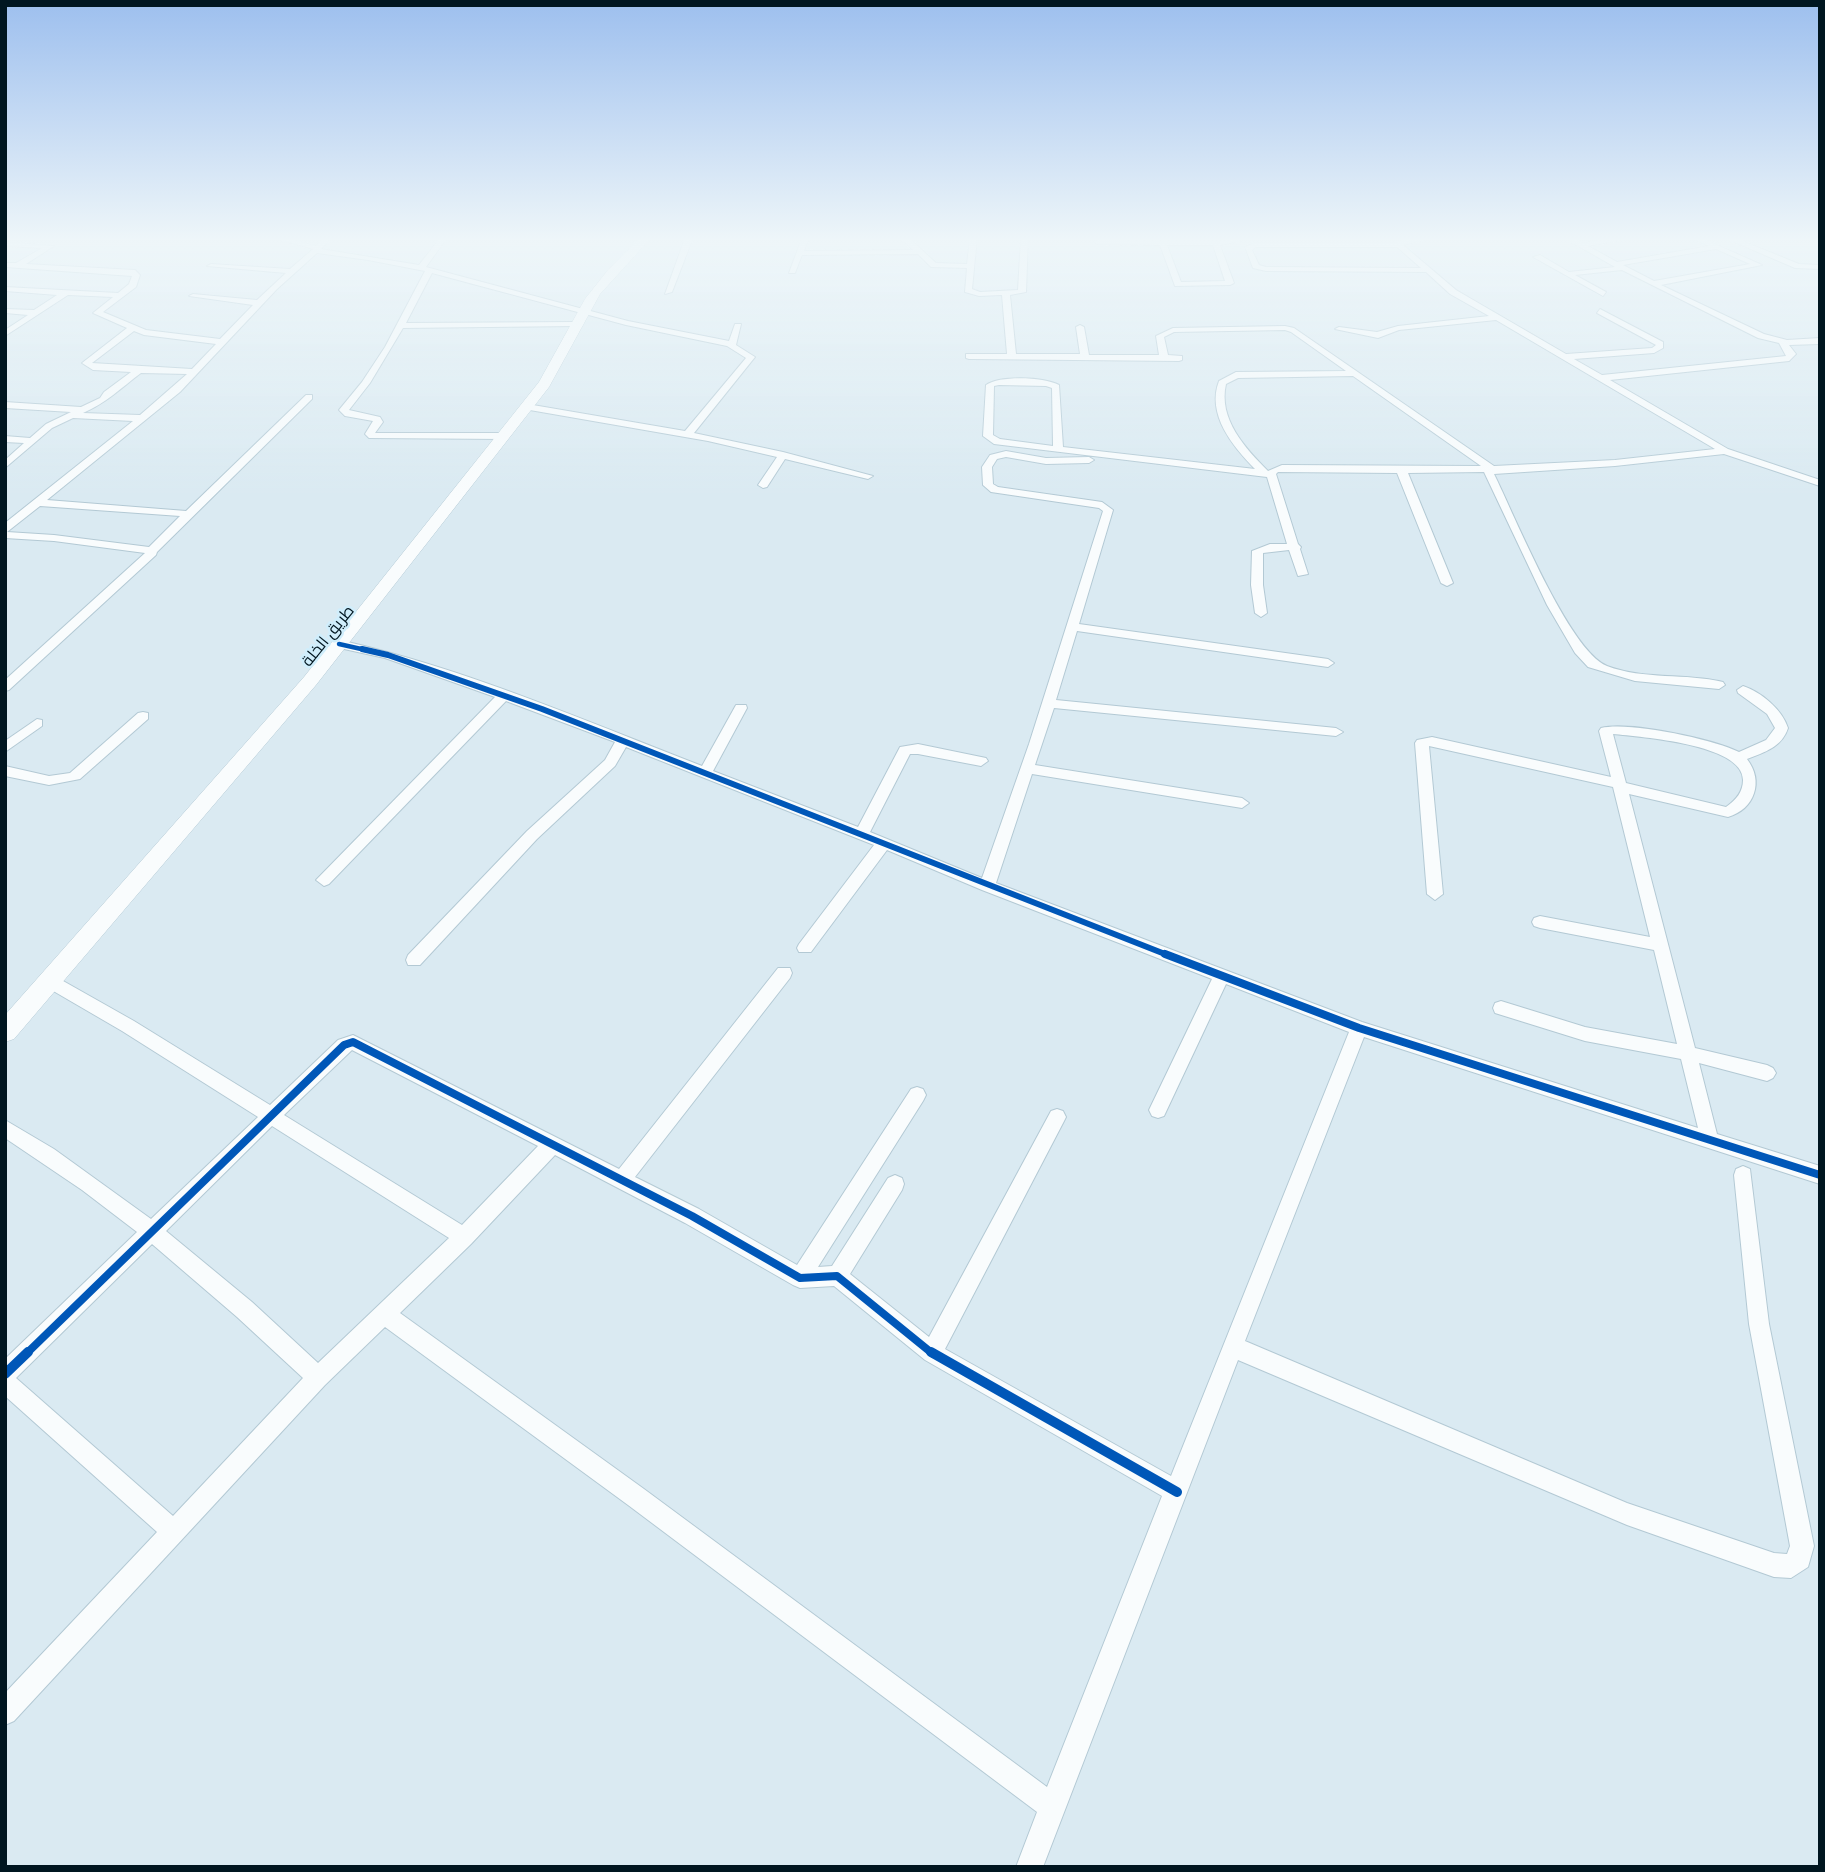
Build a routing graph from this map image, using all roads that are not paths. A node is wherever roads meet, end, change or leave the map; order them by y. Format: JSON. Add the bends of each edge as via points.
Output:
{"nodes":[{"id":1,"x":127,"y":325,"type":"edge"},
{"id":2,"x":237,"y":325,"type":"edge"},
{"id":3,"x":414,"y":325,"type":"edge"},
{"id":4,"x":575,"y":325,"type":"edge"},
{"id":5,"x":623,"y":325,"type":"edge"},
{"id":6,"x":1009,"y":325,"type":"edge"},
{"id":7,"x":1424,"y":325,"type":"edge"},
{"id":8,"x":1508,"y":325,"type":"edge"},
{"id":9,"x":1627,"y":325,"type":"edge"},
{"id":10,"x":1739,"y":325,"type":"edge"},
{"id":11,"x":401,"y":326,"type":"joint"},
{"id":12,"x":738,"y":326,"type":"dead end"},
{"id":13,"x":1080,"y":327,"type":"dead end"},
{"id":14,"x":132,"y":328,"type":"junction"},
{"id":15,"x":1339,"y":328,"type":"dead end"},
{"id":16,"x":1820,"y":341,"type":"edge"},
{"id":17,"x":220,"y":342,"type":"junction"},
{"id":18,"x":1782,"y":342,"type":"junction"},
{"id":19,"x":731,"y":344,"type":"junction"},
{"id":20,"x":969,"y":356,"type":"dead end"},
{"id":21,"x":1012,"y":356,"type":"junction"},
{"id":22,"x":1085,"y":357,"type":"junction"},
{"id":23,"x":1564,"y":357,"type":"junction"},
{"id":24,"x":1164,"y":358,"type":"junction"},
{"id":25,"x":1179,"y":358,"type":"dead end"},
{"id":26,"x":139,"y":370,"type":"junction"},
{"id":27,"x":195,"y":372,"type":"junction"},
{"id":28,"x":1356,"y":373,"type":"junction"},
{"id":29,"x":1601,"y":378,"type":"junction"},
{"id":30,"x":309,"y":397,"type":"dead end"},
{"id":31,"x":5,"y":405,"type":"edge"},
{"id":32,"x":527,"y":407,"type":"junction"},
{"id":33,"x":82,"y":410,"type":"junction"},
{"id":34,"x":68,"y":416,"type":"junction"},
{"id":35,"x":139,"y":418,"type":"junction"},
{"id":36,"x":688,"y":434,"type":"junction"},
{"id":37,"x":503,"y":436,"type":"junction"},
{"id":38,"x":5,"y":439,"type":"edge"},
{"id":39,"x":31,"y":441,"type":"junction"},
{"id":40,"x":1058,"y":449,"type":"junction"},
{"id":41,"x":1725,"y":451,"type":"junction"},
{"id":42,"x":783,"y":455,"type":"junction"},
{"id":43,"x":1112,"y":455,"type":"junction"},
{"id":44,"x":5,"y":465,"type":"edge"},
{"id":45,"x":1401,"y":469,"type":"junction"},
{"id":46,"x":1491,"y":471,"type":"junction"},
{"id":47,"x":1268,"y":474,"type":"junction"},
{"id":48,"x":868,"y":476,"type":"dead end"},
{"id":49,"x":1820,"y":483,"type":"edge"},
{"id":50,"x":762,"y":485,"type":"dead end"},
{"id":51,"x":40,"y":502,"type":"junction"},
{"id":52,"x":190,"y":514,"type":"junction"},
{"id":53,"x":5,"y":529,"type":"edge"},
{"id":54,"x":5,"y":536,"type":"edge"},
{"id":55,"x":1296,"y":547,"type":"junction"},
{"id":56,"x":151,"y":551,"type":"junction"},
{"id":57,"x":1303,"y":575,"type":"dead end"},
{"id":58,"x":1447,"y":583,"type":"dead end"},
{"id":59,"x":1261,"y":612,"type":"dead end"},
{"id":60,"x":1073,"y":627,"type":"junction"},
{"id":61,"x":339,"y":644,"type":"junction"},
{"id":62,"x":1328,"y":663,"type":"dead end"},
{"id":63,"x":1719,"y":685,"type":"dead end"},
{"id":64,"x":5,"y":687,"type":"edge"},
{"id":65,"x":1743,"y":690,"type":"dead end"},
{"id":66,"x":505,"y":695,"type":"junction"},
{"id":67,"x":1049,"y":703,"type":"junction"},
{"id":68,"x":741,"y":708,"type":"dead end"},
{"id":69,"x":143,"y":716,"type":"dead end"},
{"id":70,"x":37,"y":723,"type":"dead end"},
{"id":71,"x":1336,"y":732,"type":"dead end"},
{"id":72,"x":623,"y":740,"type":"junction"},
{"id":73,"x":5,"y":748,"type":"edge"},
{"id":74,"x":1738,"y":757,"type":"junction"},
{"id":75,"x":981,"y":761,"type":"dead end"},
{"id":76,"x":1028,"y":769,"type":"junction"},
{"id":77,"x":5,"y":771,"type":"edge"},
{"id":78,"x":705,"y":773,"type":"junction"},
{"id":79,"x":1620,"y":785,"type":"junction"},
{"id":80,"x":1242,"y":803,"type":"dead end"},
{"id":81,"x":862,"y":834,"type":"junction"},
{"id":82,"x":884,"y":843,"type":"junction"},
{"id":83,"x":324,"y":880,"type":"dead end"},
{"id":84,"x":987,"y":886,"type":"junction"},
{"id":85,"x":1435,"y":894,"type":"dead end"},
{"id":86,"x":1540,"y":922,"type":"dead end"},
{"id":87,"x":1660,"y":945,"type":"junction"},
{"id":88,"x":805,"y":948,"type":"dead end"},
{"id":89,"x":414,"y":960,"type":"dead end"},
{"id":90,"x":784,"y":973,"type":"dead end"},
{"id":91,"x":1222,"y":976,"type":"junction"},
{"id":92,"x":49,"y":980,"type":"junction"},
{"id":93,"x":1501,"y":1008,"type":"dead end"},
{"id":94,"x":1359,"y":1028,"type":"junction"},
{"id":95,"x":5,"y":1032,"type":"edge"},
{"id":96,"x":1687,"y":1053,"type":"junction"},
{"id":97,"x":1767,"y":1073,"type":"dead end"},
{"id":98,"x":918,"y":1094,"type":"dead end"},
{"id":99,"x":1158,"y":1110,"type":"dead end"},
{"id":100,"x":272,"y":1116,"type":"junction"},
{"id":101,"x":1057,"y":1117,"type":"dead end"},
{"id":102,"x":5,"y":1128,"type":"edge"},
{"id":103,"x":1709,"y":1137,"type":"junction"},
{"id":104,"x":553,"y":1144,"type":"junction"},
{"id":105,"x":1742,"y":1175,"type":"dead end"},
{"id":106,"x":1820,"y":1175,"type":"edge"},
{"id":107,"x":622,"y":1180,"type":"junction"},
{"id":108,"x":895,"y":1184,"type":"dead end"},
{"id":109,"x":151,"y":1231,"type":"junction"},
{"id":110,"x":464,"y":1237,"type":"junction"},
{"id":111,"x":837,"y":1276,"type":"junction"},
{"id":112,"x":800,"y":1278,"type":"junction"},
{"id":113,"x":384,"y":1314,"type":"junction"},
{"id":114,"x":1233,"y":1346,"type":"junction"},
{"id":115,"x":932,"y":1353,"type":"junction"},
{"id":116,"x":5,"y":1374,"type":"edge"},
{"id":117,"x":318,"y":1378,"type":"junction"},
{"id":118,"x":5,"y":1382,"type":"edge"},
{"id":119,"x":1177,"y":1492,"type":"junction"},
{"id":120,"x":173,"y":1531,"type":"junction"},
{"id":121,"x":5,"y":1712,"type":"edge"},
{"id":122,"x":1053,"y":1807,"type":"junction"},
{"id":123,"x":1029,"y":1867,"type":"edge"}],
"edges":[{"from":1,"to":14,"type":"street"},
{"from":2,"to":17,"type":"street"},
{"from":3,"to":11,"type":"street"},
{"from":4,"to":32,"type":"street","name":"طريق الخلة","via":[[559,363]]},
{"from":5,"to":19,"type":"street"},
{"from":6,"to":21,"type":"street"},
{"from":7,"to":15,"type":"street","via":[[1378,335]]},
{"from":8,"to":23,"type":"street"},
{"from":9,"to":23,"type":"street","via":[[1660,346]]},
{"from":10,"to":18,"type":"street"},
{"from":11,"to":37,"type":"street","via":[[345,408],[346,413],[377,419],[373,436]]},
{"from":12,"to":19,"type":"street"},
{"from":13,"to":22,"type":"street"},
{"from":14,"to":17,"type":"street"},
{"from":14,"to":26,"type":"street","via":[[86,363],[93,368]]},
{"from":16,"to":18,"type":"street"},
{"from":17,"to":27,"type":"street"},
{"from":18,"to":29,"type":"street","via":[[1792,354],[1789,358]]},
{"from":19,"to":36,"type":"street","via":[[750,358]]},
{"from":20,"to":21,"type":"street"},
{"from":21,"to":22,"type":"street"},
{"from":22,"to":24,"type":"street"},
{"from":23,"to":29,"type":"street"},
{"from":24,"to":25,"type":"street"},
{"from":24,"to":28,"type":"street","via":[[1160,336],[1165,332],[1285,328],[1302,333]]},
{"from":26,"to":27,"type":"street"},
{"from":26,"to":33,"type":"street","via":[[104,400]]},
{"from":27,"to":35,"type":"street"},
{"from":28,"to":46,"type":"street"},
{"from":28,"to":47,"type":"street","via":[[1225,379],[1218,398],[1228,425],[1248,456]]},
{"from":29,"to":41,"type":"street"},
{"from":30,"to":52,"type":"street"},
{"from":31,"to":33,"type":"street"},
{"from":32,"to":36,"type":"street"},
{"from":32,"to":37,"type":"street","name":"طريق الخلة"},
{"from":33,"to":34,"type":"street"},
{"from":34,"to":35,"type":"street"},
{"from":34,"to":39,"type":"street"},
{"from":35,"to":51,"type":"street"},
{"from":36,"to":42,"type":"street"},
{"from":37,"to":61,"type":"street","name":"طريق الخلة"},
{"from":38,"to":39,"type":"street"},
{"from":39,"to":44,"type":"street"},
{"from":40,"to":40,"type":"street","via":[[1056,387],[1048,383],[990,385],[990,440]]},
{"from":40,"to":43,"type":"street"},
{"from":41,"to":46,"type":"street","via":[[1614,464]]},
{"from":41,"to":49,"type":"street"},
{"from":42,"to":48,"type":"street"},
{"from":42,"to":50,"type":"street"},
{"from":43,"to":47,"type":"street"},
{"from":43,"to":60,"type":"street","via":[[1066,461],[1001,454],[987,467],[988,485],[995,490],[1107,508]]},
{"from":45,"to":46,"type":"street"},
{"from":45,"to":47,"type":"street","via":[[1282,468]]},
{"from":45,"to":58,"type":"street"},
{"from":46,"to":63,"type":"street","via":[[1565,627],[1587,660],[1616,672]]},
{"from":47,"to":55,"type":"street"},
{"from":51,"to":52,"type":"street"},
{"from":51,"to":53,"type":"street"},
{"from":52,"to":56,"type":"street"},
{"from":54,"to":56,"type":"street"},
{"from":55,"to":57,"type":"street"},
{"from":55,"to":59,"type":"street","via":[[1258,551]]},
{"from":56,"to":64,"type":"street"},
{"from":60,"to":62,"type":"street"},
{"from":60,"to":67,"type":"street"},
{"from":61,"to":66,"type":"street","via":[[388,655]]},
{"from":61,"to":92,"type":"street","name":"طريق الخلة"},
{"from":65,"to":74,"type":"street","via":[[1772,710],[1781,729],[1774,743]]},
{"from":66,"to":72,"type":"street"},
{"from":66,"to":83,"type":"street"},
{"from":67,"to":71,"type":"street"},
{"from":67,"to":76,"type":"street"},
{"from":68,"to":78,"type":"street"},
{"from":69,"to":77,"type":"street","via":[[66,780]]},
{"from":70,"to":73,"type":"street"},
{"from":72,"to":78,"type":"street"},
{"from":72,"to":89,"type":"street","via":[[610,763],[532,835]]},
{"from":74,"to":79,"type":"street","via":[[1750,776],[1750,788],[1744,800],[1728,812]]},
{"from":74,"to":79,"type":"street","via":[[1718,748],[1609,729],[1605,734]]},
{"from":75,"to":81,"type":"street","via":[[905,750]]},
{"from":76,"to":80,"type":"street"},
{"from":76,"to":84,"type":"street"},
{"from":78,"to":81,"type":"street"},
{"from":79,"to":85,"type":"street","via":[[1432,741],[1422,743]]},
{"from":79,"to":87,"type":"street"},
{"from":81,"to":82,"type":"street"},
{"from":82,"to":84,"type":"street"},
{"from":82,"to":88,"type":"street"},
{"from":84,"to":91,"type":"street"},
{"from":86,"to":87,"type":"street"},
{"from":87,"to":96,"type":"street"},
{"from":90,"to":107,"type":"street"},
{"from":91,"to":94,"type":"street"},
{"from":91,"to":99,"type":"street"},
{"from":92,"to":95,"type":"street","name":"طريق الخلة"},
{"from":92,"to":100,"type":"street"},
{"from":93,"to":96,"type":"street","via":[[1585,1034]]},
{"from":94,"to":103,"type":"street"},
{"from":94,"to":114,"type":"street"},
{"from":96,"to":97,"type":"street"},
{"from":96,"to":103,"type":"street"},
{"from":98,"to":112,"type":"street"},
{"from":100,"to":104,"type":"street","via":[[344,1045],[353,1042]]},
{"from":100,"to":109,"type":"street"},
{"from":100,"to":110,"type":"street"},
{"from":101,"to":115,"type":"street"},
{"from":102,"to":109,"type":"street"},
{"from":103,"to":106,"type":"street"},
{"from":104,"to":107,"type":"street"},
{"from":104,"to":110,"type":"street"},
{"from":105,"to":114,"type":"street","via":[[1759,1324],[1802,1546],[1800,1559],[1791,1566],[1774,1565],[1628,1514]]},
{"from":107,"to":112,"type":"street"},
{"from":108,"to":111,"type":"street"},
{"from":109,"to":116,"type":"street"},
{"from":109,"to":117,"type":"street","via":[[201,1270]]},
{"from":110,"to":113,"type":"street"},
{"from":111,"to":112,"type":"street"},
{"from":111,"to":115,"type":"street"},
{"from":113,"to":117,"type":"street"},
{"from":113,"to":122,"type":"street","via":[[581,1454]]},
{"from":114,"to":119,"type":"street"},
{"from":115,"to":119,"type":"street"},
{"from":117,"to":120,"type":"street"},
{"from":118,"to":120,"type":"street"},
{"from":119,"to":122,"type":"street"},
{"from":120,"to":121,"type":"street"},
{"from":122,"to":123,"type":"street"}]}
